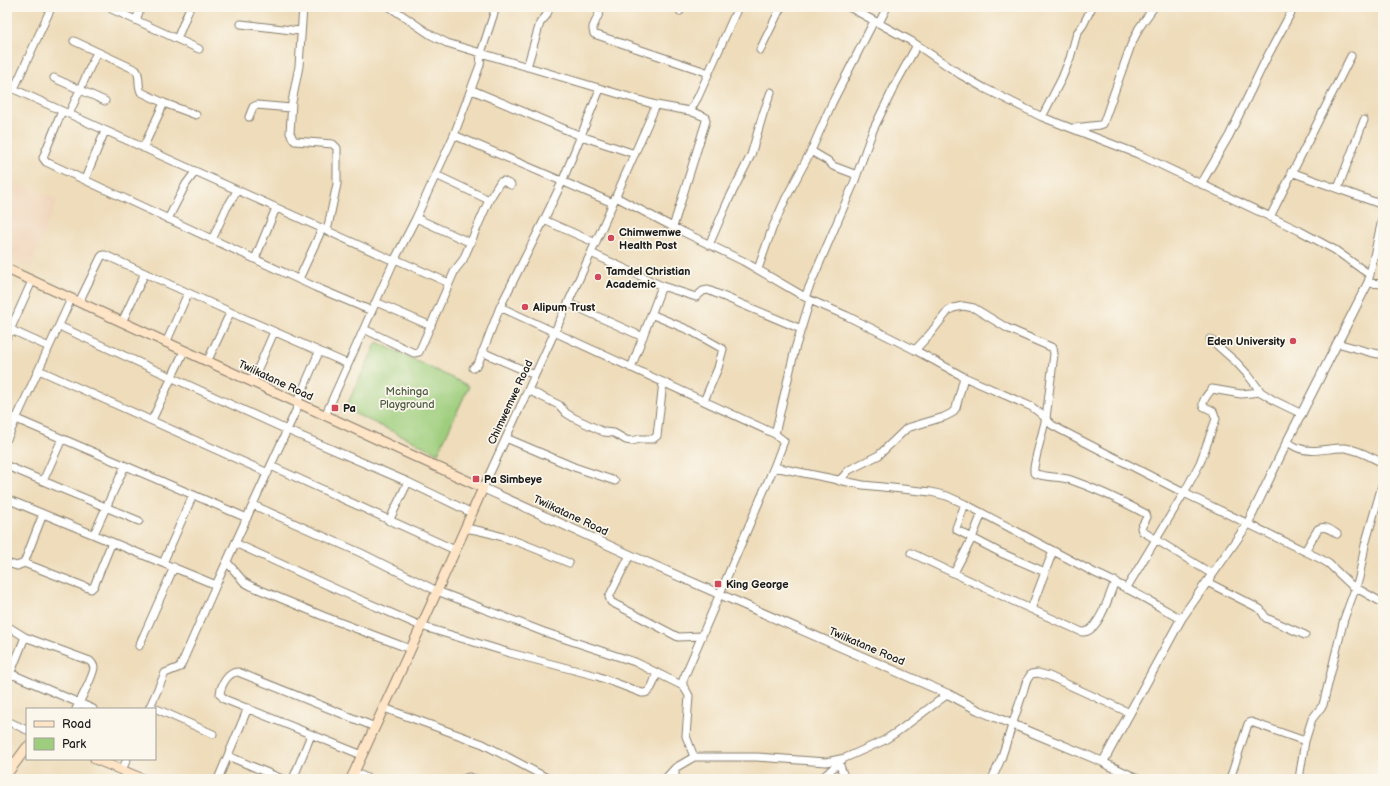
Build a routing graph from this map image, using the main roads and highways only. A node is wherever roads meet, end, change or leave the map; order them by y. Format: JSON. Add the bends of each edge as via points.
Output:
{"nodes":[{"id":1,"x":7,"y":269,"type":"edge"},
{"id":2,"x":483,"y":488,"type":"joint"},
{"id":3,"x":26,"y":749,"type":"edge"},
{"id":4,"x":97,"y":760,"type":"edge"},
{"id":5,"x":7,"y":774,"type":"edge"},
{"id":6,"x":352,"y":775,"type":"edge"},
{"id":7,"x":143,"y":779,"type":"edge"}],
"edges":[{"from":1,"to":2,"type":"main road","name":"Twiikatane Road"},
{"from":2,"to":6,"type":"main road","name":"Chimwemwe Road"},
{"from":3,"to":5,"type":"main road"},
{"from":4,"to":7,"type":"main road"}]}
